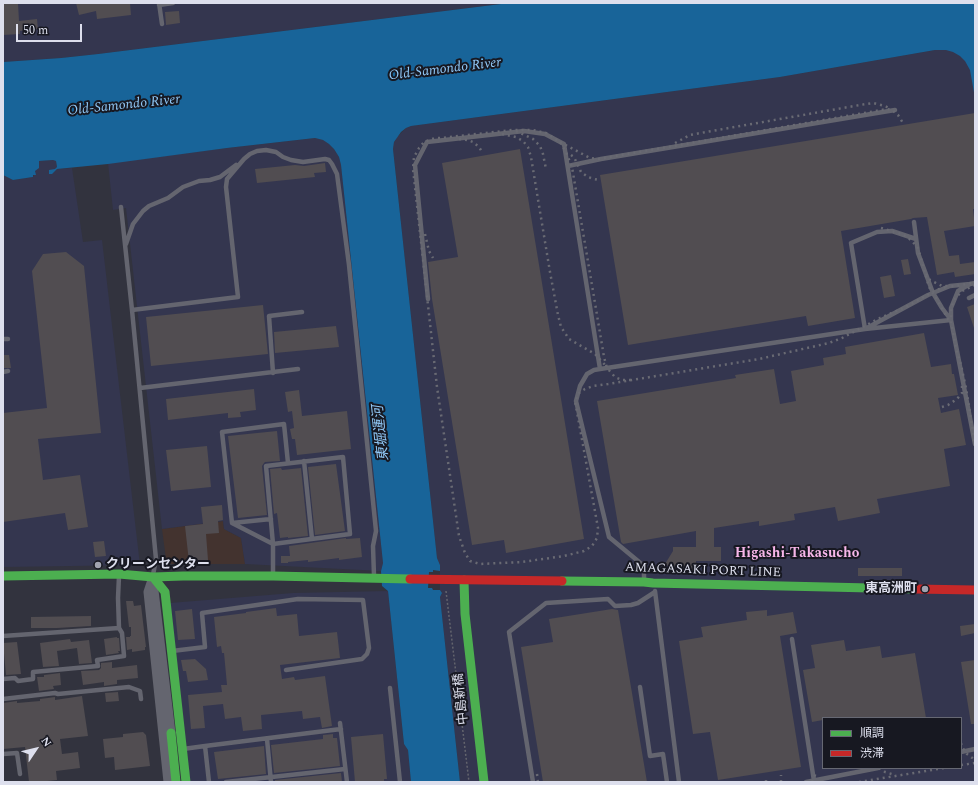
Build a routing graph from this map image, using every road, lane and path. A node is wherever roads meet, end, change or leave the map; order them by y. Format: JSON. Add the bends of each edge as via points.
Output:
{"nodes":[{"id":1,"x":173,"y":3,"type":"edge"},
{"id":2,"x":159,"y":4,"type":"edge"},
{"id":3,"x":162,"y":24,"type":"dead end"},
{"id":4,"x":895,"y":110,"type":"dead end"},
{"id":5,"x":244,"y":159,"type":"junction"},
{"id":6,"x":568,"y":166,"type":"junction"},
{"id":7,"x":120,"y":207,"type":"dead end"},
{"id":8,"x":914,"y":222,"type":"dead end"},
{"id":9,"x":916,"y":238,"type":"junction"},
{"id":10,"x":125,"y":246,"type":"junction"},
{"id":11,"x":972,"y":283,"type":"edge"},
{"id":12,"x":933,"y":293,"type":"junction"},
{"id":13,"x":975,"y":296,"type":"edge"},
{"id":14,"x":969,"y":298,"type":"dead end"},
{"id":15,"x":428,"y":299,"type":"dead end"},
{"id":16,"x":132,"y":310,"type":"junction"},
{"id":17,"x":302,"y":312,"type":"dead end"},
{"id":18,"x":951,"y":320,"type":"junction"},
{"id":19,"x":865,"y":329,"type":"junction"},
{"id":20,"x":298,"y":369,"type":"dead end"},
{"id":21,"x":600,"y":369,"type":"junction"},
{"id":22,"x":273,"y":373,"type":"junction"},
{"id":23,"x":140,"y":388,"type":"junction"},
{"id":24,"x":975,"y":444,"type":"edge"},
{"id":25,"x":304,"y":462,"type":"junction"},
{"id":26,"x":288,"y":463,"type":"junction"},
{"id":27,"x":270,"y":519,"type":"junction"},
{"id":28,"x":232,"y":523,"type":"junction"},
{"id":29,"x":312,"y":539,"type":"junction"},
{"id":30,"x":273,"y":544,"type":"junction"},
{"id":31,"x":119,"y":574,"type":"junction"},
{"id":32,"x":3,"y":576,"type":"edge"},
{"id":33,"x":273,"y":576,"type":"junction"},
{"id":34,"x":153,"y":577,"type":"junction"},
{"id":35,"x":377,"y":578,"type":"junction"},
{"id":36,"x":444,"y":579,"type":"junction"},
{"id":37,"x":464,"y":580,"type":"junction"},
{"id":38,"x":651,"y":586,"type":"junction"},
{"id":39,"x":975,"y":590,"type":"edge"},
{"id":40,"x":119,"y":628,"type":"junction"},
{"id":41,"x":3,"y":636,"type":"edge"},
{"id":42,"x":792,"y":639,"type":"dead end"},
{"id":43,"x":172,"y":651,"type":"junction"},
{"id":44,"x":286,"y":670,"type":"dead end"},
{"id":45,"x":3,"y":679,"type":"edge"},
{"id":46,"x":640,"y":687,"type":"dead end"},
{"id":47,"x":390,"y":688,"type":"dead end"},
{"id":48,"x":141,"y":698,"type":"dead end"},
{"id":49,"x":3,"y":699,"type":"edge"},
{"id":50,"x":340,"y":723,"type":"dead end"},
{"id":51,"x":341,"y":729,"type":"junction"},
{"id":52,"x":171,"y":733,"type":"joint"},
{"id":53,"x":266,"y":739,"type":"junction"},
{"id":54,"x":205,"y":746,"type":"junction"},
{"id":55,"x":182,"y":749,"type":"junction"},
{"id":56,"x":975,"y":749,"type":"edge"},
{"id":57,"x":962,"y":752,"type":"edge"},
{"id":58,"x":3,"y":754,"type":"edge"},
{"id":59,"x":345,"y":769,"type":"junction"},
{"id":60,"x":873,"y":769,"type":"edge"},
{"id":61,"x":20,"y":774,"type":"dead end"},
{"id":62,"x":271,"y":780,"type":"edge"},
{"id":63,"x":814,"y":781,"type":"junction"},
{"id":64,"x":168,"y":782,"type":"edge"},
{"id":65,"x":176,"y":782,"type":"edge"},
{"id":66,"x":186,"y":782,"type":"edge"},
{"id":67,"x":209,"y":782,"type":"edge"},
{"id":68,"x":226,"y":782,"type":"edge"},
{"id":69,"x":347,"y":782,"type":"edge"},
{"id":70,"x":400,"y":782,"type":"edge"},
{"id":71,"x":469,"y":782,"type":"edge"},
{"id":72,"x":484,"y":782,"type":"edge"},
{"id":73,"x":533,"y":782,"type":"edge"},
{"id":74,"x":667,"y":782,"type":"edge"},
{"id":75,"x":679,"y":782,"type":"edge"},
{"id":76,"x":806,"y":782,"type":"edge"}],
"edges":[{"from":1,"to":2,"type":"lane"},
{"from":2,"to":3,"type":"lane"},
{"from":4,"to":6,"type":"lane"},
{"from":5,"to":10,"type":"lane","via":[[220,177],[183,187],[168,198],[149,206],[134,224]]},
{"from":5,"to":16,"type":"lane","via":[[226,183],[238,297]]},
{"from":5,"to":35,"type":"lane","via":[[257,151],[266,150],[303,162],[325,159],[329,160],[337,174],[349,265],[376,531],[373,546]]},
{"from":6,"to":15,"type":"lane","via":[[564,144],[545,134],[524,131],[427,142],[415,165]]},
{"from":6,"to":21,"type":"lane"},
{"from":7,"to":10,"type":"lane"},
{"from":8,"to":9,"type":"lane"},
{"from":9,"to":12,"type":"lane","via":[[918,253]]},
{"from":9,"to":19,"type":"lane","via":[[892,231],[877,232],[852,243]]},
{"from":10,"to":16,"type":"lane"},
{"from":11,"to":12,"type":"lane","via":[[950,286]]},
{"from":11,"to":18,"type":"lane","via":[[958,291],[951,308]]},
{"from":12,"to":18,"type":"lane"},
{"from":12,"to":19,"type":"lane"},
{"from":13,"to":14,"type":"lane"},
{"from":16,"to":23,"type":"lane"},
{"from":17,"to":22,"type":"lane","via":[[269,316]]},
{"from":18,"to":19,"type":"lane"},
{"from":18,"to":24,"type":"lane"},
{"from":19,"to":21,"type":"lane"},
{"from":20,"to":22,"type":"lane"},
{"from":21,"to":38,"type":"lane","via":[[587,374],[576,400],[609,537],[644,566]]},
{"from":22,"to":23,"type":"lane"},
{"from":23,"to":34,"type":"lane","via":[[156,559]]},
{"from":25,"to":26,"type":"lane"},
{"from":25,"to":29,"type":"lane"},
{"from":25,"to":29,"type":"lane","via":[[343,457],[344,464],[350,534]]},
{"from":26,"to":27,"type":"lane","via":[[266,466]]},
{"from":26,"to":28,"type":"lane","via":[[284,424],[222,432]]},
{"from":27,"to":28,"type":"lane"},
{"from":27,"to":30,"type":"lane"},
{"from":28,"to":30,"type":"lane"},
{"from":29,"to":30,"type":"lane"},
{"from":30,"to":33,"type":"lane"},
{"from":31,"to":32,"type":"main road"},
{"from":31,"to":34,"type":"main road"},
{"from":31,"to":40,"type":"lane"},
{"from":33,"to":34,"type":"main road"},
{"from":33,"to":35,"type":"main road"},
{"from":34,"to":43,"type":"main road","via":[[165,592]]},
{"from":34,"to":52,"type":"street"},
{"from":34,"to":64,"type":"street","via":[[148,592]]},
{"from":35,"to":36,"type":"main road","name":"AMAGASAKI PORT LINE"},
{"from":36,"to":37,"type":"main road","name":"AMAGASAKI PORT LINE"},
{"from":36,"to":71,"type":"path"},
{"from":37,"to":38,"type":"main road","name":"AMAGASAKI PORT LINE"},
{"from":37,"to":72,"type":"main road","name":"中島新橋"},
{"from":38,"to":39,"type":"main road","name":"AMAGASAKI PORT LINE"},
{"from":38,"to":73,"type":"lane","via":[[638,603],[631,605],[615,606],[608,599],[546,603],[509,632]]},
{"from":38,"to":75,"type":"lane"},
{"from":40,"to":41,"type":"lane"},
{"from":40,"to":45,"type":"lane","via":[[122,633],[124,656],[97,660],[98,666],[33,672],[33,679]]},
{"from":42,"to":63,"type":"lane"},
{"from":43,"to":44,"type":"lane","via":[[205,646],[202,613],[298,599],[363,600],[369,648],[362,659]]},
{"from":43,"to":55,"type":"main road"},
{"from":46,"to":74,"type":"lane","via":[[650,756],[663,754]]},
{"from":47,"to":70,"type":"lane"},
{"from":48,"to":49,"type":"lane","via":[[140,691],[129,687]]},
{"from":50,"to":51,"type":"lane"},
{"from":51,"to":53,"type":"lane"},
{"from":51,"to":59,"type":"lane"},
{"from":52,"to":65,"type":"main road"},
{"from":53,"to":54,"type":"lane"},
{"from":53,"to":62,"type":"lane"},
{"from":54,"to":55,"type":"lane"},
{"from":54,"to":67,"type":"lane"},
{"from":55,"to":66,"type":"main road"},
{"from":56,"to":57,"type":"lane"},
{"from":58,"to":61,"type":"lane","via":[[18,753]]},
{"from":59,"to":62,"type":"lane"},
{"from":59,"to":69,"type":"lane"},
{"from":60,"to":63,"type":"lane"},
{"from":62,"to":68,"type":"lane"},
{"from":63,"to":76,"type":"lane"}]}
